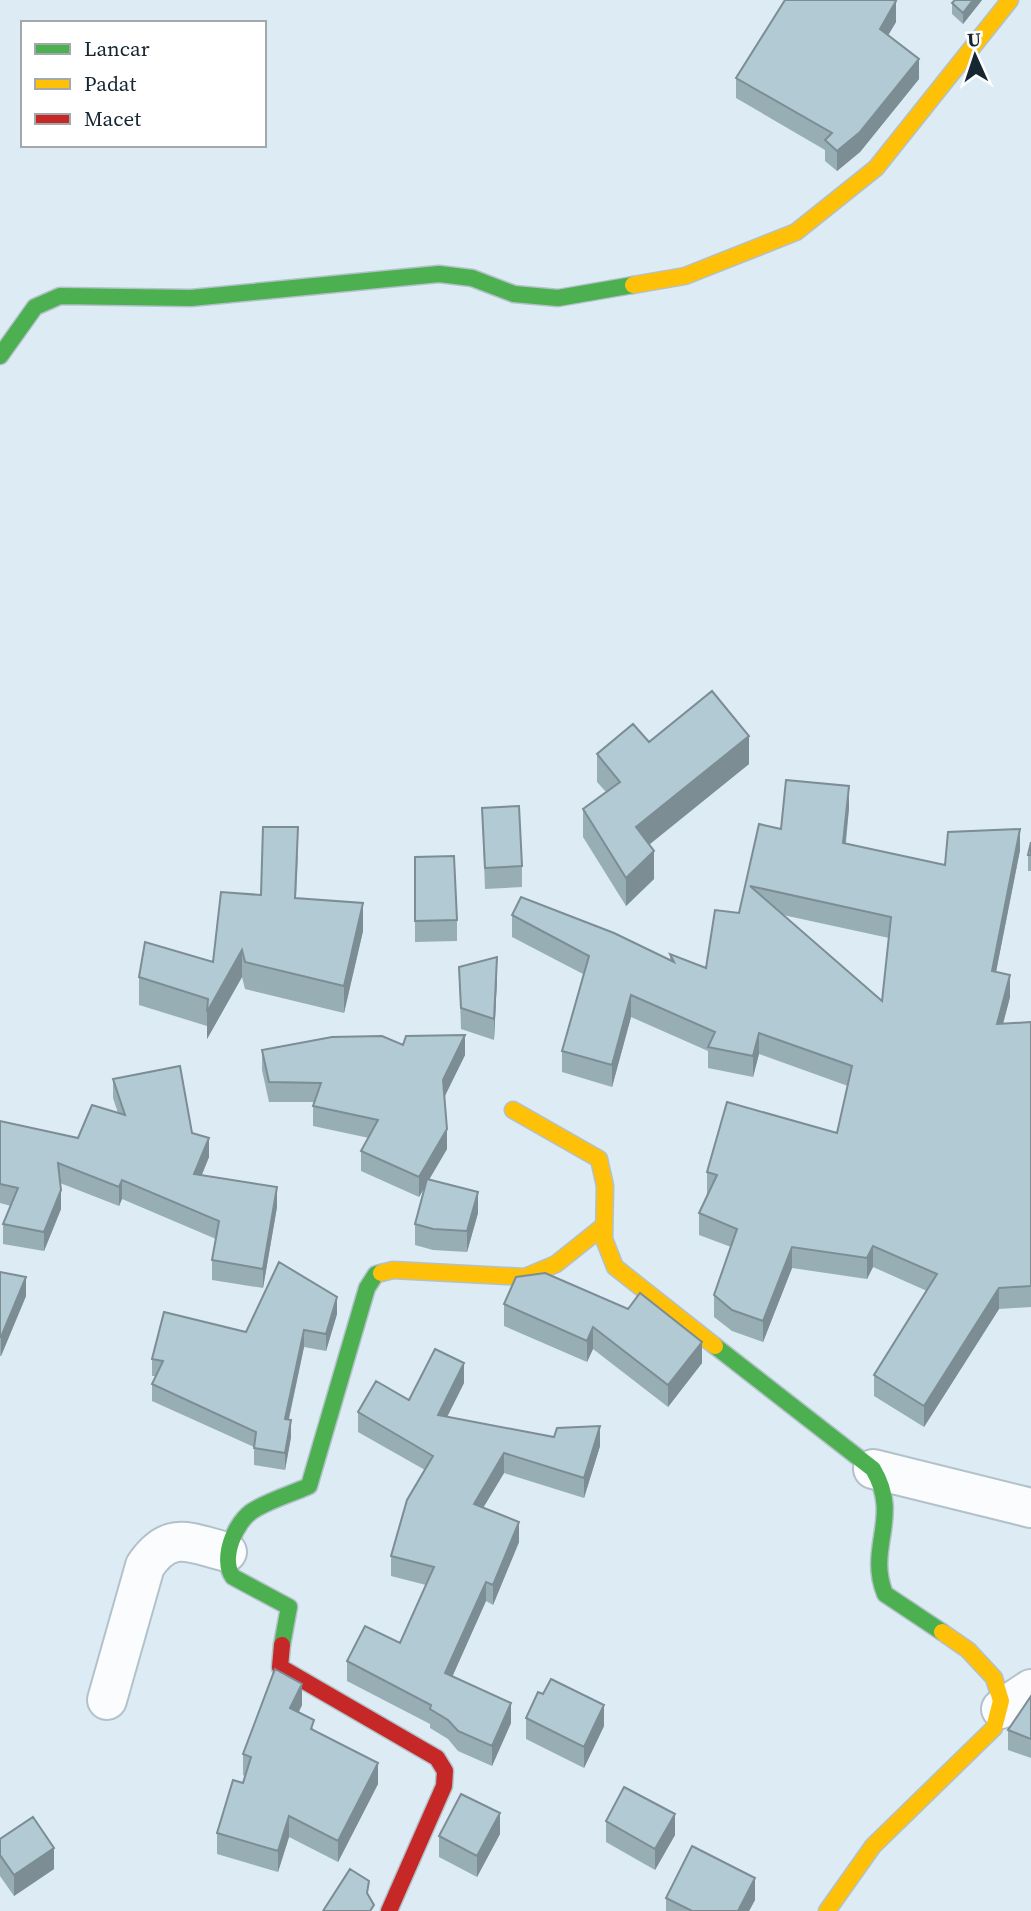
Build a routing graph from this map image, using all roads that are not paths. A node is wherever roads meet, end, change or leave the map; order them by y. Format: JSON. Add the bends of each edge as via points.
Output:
{"nodes":[{"id":1,"x":1010,"y":0,"type":"edge"},
{"id":2,"x":0,"y":356,"type":"edge"},
{"id":3,"x":513,"y":1110,"type":"dead end"},
{"id":4,"x":601,"y":1228,"type":"junction"},
{"id":5,"x":873,"y":1469,"type":"junction"},
{"id":6,"x":1031,"y":1508,"type":"edge"},
{"id":7,"x":227,"y":1552,"type":"junction"},
{"id":8,"x":1016,"y":1699,"type":"edge"},
{"id":9,"x":107,"y":1700,"type":"dead end"},
{"id":10,"x":389,"y":1911,"type":"edge"},
{"id":11,"x":827,"y":1911,"type":"edge"}],
"edges":[{"from":1,"to":2,"type":"street","via":[[876,168],[796,232],[685,276],[558,299],[514,294],[472,278],[439,274],[191,298],[60,296],[35,307]]},
{"from":3,"to":4,"type":"street","via":[[599,1159],[603,1175]]},
{"from":4,"to":5,"type":"street","via":[[606,1254],[615,1268]]},
{"from":4,"to":7,"type":"street","via":[[541,1274],[393,1270],[376,1274],[367,1288],[309,1486],[253,1510]]},
{"from":5,"to":6,"type":"street"},
{"from":5,"to":8,"type":"street","via":[[887,1492],[877,1570],[885,1594],[976,1658],[1000,1691]]},
{"from":7,"to":9,"type":"street","via":[[181,1541],[166,1542],[156,1549],[145,1566]]},
{"from":7,"to":10,"type":"street","via":[[225,1566],[230,1576],[289,1607],[280,1667],[437,1758],[445,1771],[444,1786]]},
{"from":8,"to":11,"type":"street","via":[[994,1728],[873,1846]]}]}
